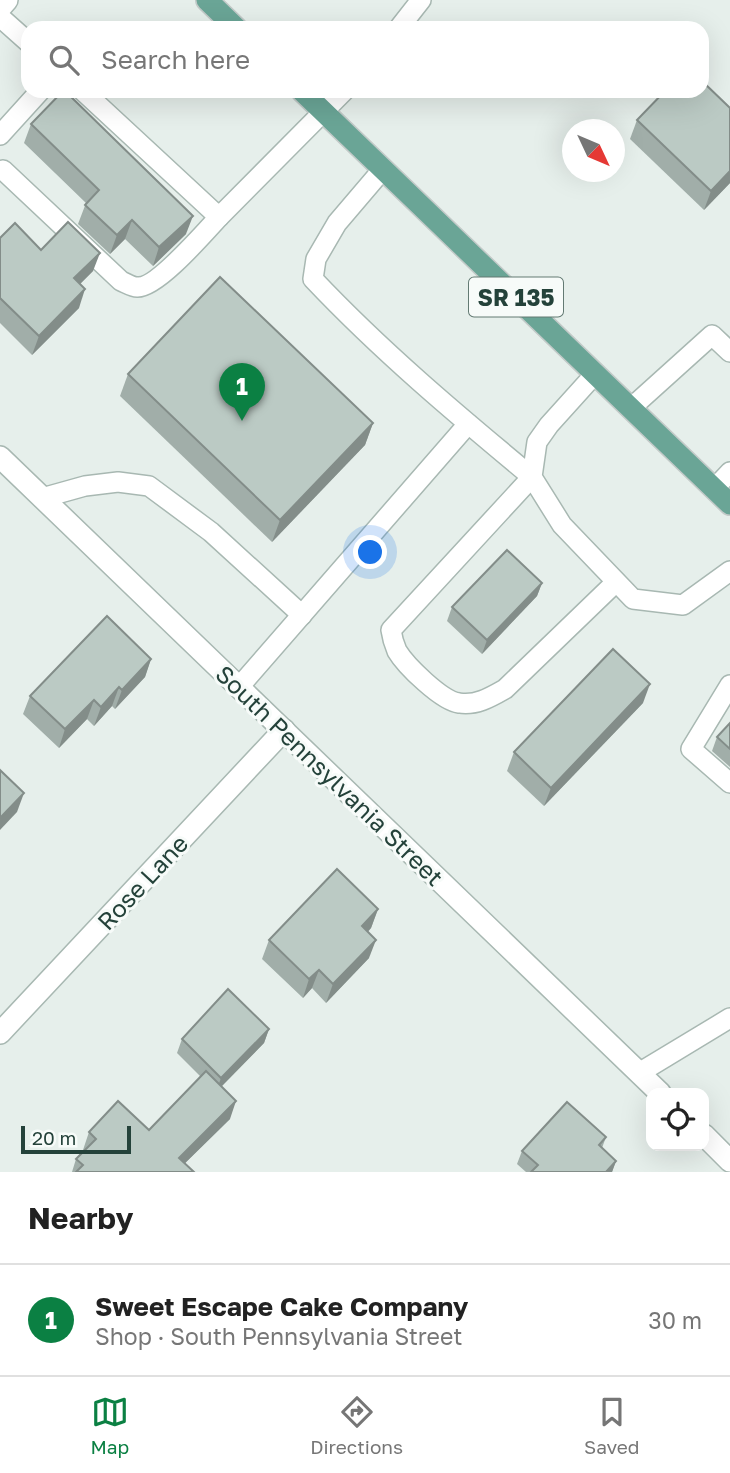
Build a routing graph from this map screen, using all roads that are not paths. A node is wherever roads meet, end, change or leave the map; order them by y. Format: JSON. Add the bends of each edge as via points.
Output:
{"nodes":[{"id":1,"x":7,"y":0,"type":"edge"},
{"id":2,"x":207,"y":0,"type":"edge"},
{"id":3,"x":421,"y":0,"type":"edge"},
{"id":4,"x":0,"y":8,"type":"edge"},
{"id":5,"x":0,"y":17,"type":"edge"},
{"id":6,"x":229,"y":21,"type":"edge"},
{"id":7,"x":404,"y":21,"type":"edge"},
{"id":8,"x":21,"y":35,"type":"edge"},
{"id":9,"x":34,"y":98,"type":"edge"},
{"id":10,"x":91,"y":98,"type":"edge"},
{"id":11,"x":309,"y":98,"type":"edge"},
{"id":12,"x":337,"y":98,"type":"edge"},
{"id":13,"x":324,"y":112,"type":"junction"},
{"id":14,"x":0,"y":135,"type":"edge"},
{"id":15,"x":383,"y":169,"type":"junction"},
{"id":16,"x":1,"y":170,"type":"edge"},
{"id":17,"x":219,"y":217,"type":"junction"},
{"id":18,"x":730,"y":352,"type":"edge"},
{"id":19,"x":595,"y":373,"type":"junction"},
{"id":20,"x":631,"y":408,"type":"junction"},
{"id":21,"x":468,"y":424,"type":"junction"},
{"id":22,"x":0,"y":457,"type":"edge"},
{"id":23,"x":730,"y":472,"type":"edge"},
{"id":24,"x":532,"y":477,"type":"junction"},
{"id":25,"x":714,"y":489,"type":"junction"},
{"id":26,"x":42,"y":498,"type":"junction"},
{"id":27,"x":730,"y":504,"type":"edge"},
{"id":28,"x":730,"y":571,"type":"edge"},
{"id":29,"x":616,"y":582,"type":"junction"},
{"id":30,"x":302,"y":615,"type":"junction"},
{"id":31,"x":730,"y":685,"type":"edge"},
{"id":32,"x":239,"y":687,"type":"junction"},
{"id":33,"x":284,"y":730,"type":"junction"},
{"id":34,"x":730,"y":783,"type":"edge"},
{"id":35,"x":730,"y":1018,"type":"edge"},
{"id":36,"x":0,"y":1033,"type":"edge"},
{"id":37,"x":639,"y":1073,"type":"junction"},
{"id":38,"x":655,"y":1088,"type":"edge"},
{"id":39,"x":709,"y":1140,"type":"edge"},
{"id":40,"x":730,"y":1161,"type":"edge"}],
"edges":[{"from":1,"to":4,"type":"street"},
{"from":2,"to":6,"type":"main road"},
{"from":3,"to":7,"type":"lane"},
{"from":5,"to":8,"type":"lane"},
{"from":9,"to":14,"type":"lane"},
{"from":10,"to":17,"type":"lane"},
{"from":11,"to":13,"type":"main road","number":"SR 135"},
{"from":12,"to":13,"type":"lane"},
{"from":13,"to":15,"type":"main road","number":"SR 135"},
{"from":13,"to":17,"type":"lane"},
{"from":15,"to":19,"type":"main road","number":"SR 135"},
{"from":15,"to":21,"type":"lane","via":[[337,223],[316,259],[313,279],[350,319]]},
{"from":16,"to":17,"type":"lane","via":[[121,281],[138,288],[176,263]]},
{"from":18,"to":20,"type":"lane","via":[[712,335]]},
{"from":19,"to":20,"type":"main road","number":"SR 135"},
{"from":19,"to":24,"type":"lane","via":[[537,442]]},
{"from":20,"to":25,"type":"main road","number":"SR 135"},
{"from":21,"to":24,"type":"lane"},
{"from":21,"to":30,"type":"lane"},
{"from":22,"to":26,"type":"street","name":"South Pennsylvania Street"},
{"from":23,"to":25,"type":"lane"},
{"from":24,"to":29,"type":"lane","via":[[562,525]]},
{"from":24,"to":29,"type":"lane","via":[[390,630],[398,653],[431,687],[456,704],[488,699],[505,689]]},
{"from":25,"to":27,"type":"main road","number":"SR 135"},
{"from":26,"to":30,"type":"lane","via":[[118,482],[149,486],[211,532]]},
{"from":26,"to":32,"type":"street","name":"South Pennsylvania Street"},
{"from":28,"to":29,"type":"lane","via":[[683,605],[633,599]]},
{"from":30,"to":32,"type":"lane"},
{"from":31,"to":34,"type":"lane","via":[[691,750]]},
{"from":32,"to":33,"type":"street","name":"South Pennsylvania Street"},
{"from":33,"to":36,"type":"street","name":"Rose Lane"},
{"from":33,"to":37,"type":"street","name":"South Pennsylvania Street"},
{"from":35,"to":37,"type":"lane"},
{"from":37,"to":38,"type":"street","name":"South Pennsylvania Street"},
{"from":39,"to":40,"type":"street"}]}
